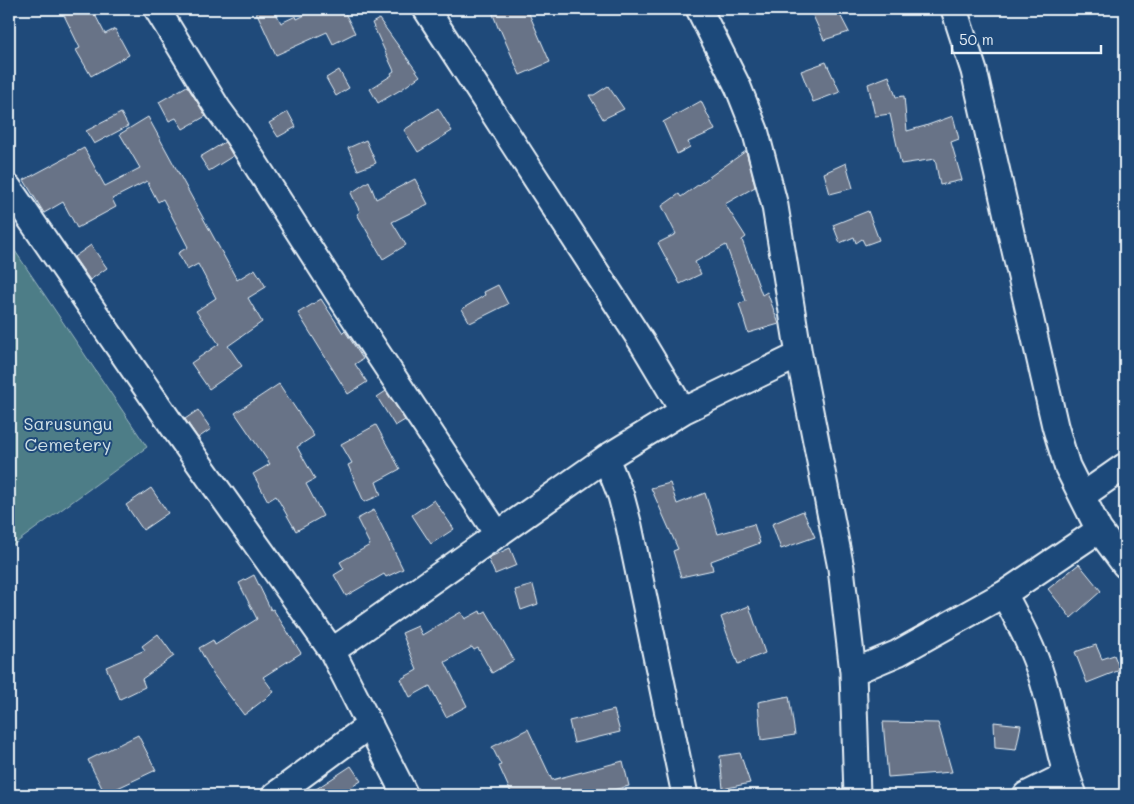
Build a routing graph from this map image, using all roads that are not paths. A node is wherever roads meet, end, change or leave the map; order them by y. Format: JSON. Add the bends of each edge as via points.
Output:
{"nodes":[{"id":1,"x":157,"y":9,"type":"edge"},
{"id":2,"x":426,"y":9,"type":"edge"},
{"id":3,"x":699,"y":9,"type":"edge"},
{"id":4,"x":954,"y":9,"type":"edge"},
{"id":5,"x":9,"y":188,"type":"edge"},
{"id":6,"x":799,"y":355,"type":"junction"},
{"id":7,"x":683,"y":411,"type":"junction"},
{"id":8,"x":606,"y":458,"type":"junction"},
{"id":9,"x":1125,"y":466,"type":"edge"},
{"id":10,"x":1082,"y":496,"type":"junction"},
{"id":11,"x":1099,"y":530,"type":"junction"},
{"id":12,"x":498,"y":535,"type":"junction"},
{"id":13,"x":1125,"y":565,"type":"edge"},
{"id":14,"x":1004,"y":594,"type":"junction"},
{"id":15,"x":332,"y":651,"type":"junction"},
{"id":16,"x":853,"y":672,"type":"junction"},
{"id":17,"x":370,"y":725,"type":"junction"},
{"id":18,"x":1070,"y":785,"type":"edge"},
{"id":19,"x":275,"y":795,"type":"edge"},
{"id":20,"x":405,"y":795,"type":"edge"},
{"id":21,"x":685,"y":795,"type":"edge"},
{"id":22,"x":857,"y":795,"type":"edge"},
{"id":23,"x":1026,"y":795,"type":"edge"}],
"edges":[{"from":1,"to":12,"type":"street","via":[[218,109]]},
{"from":2,"to":7,"type":"street"},
{"from":3,"to":6,"type":"street","via":[[738,87],[765,164]]},
{"from":4,"to":10,"type":"street","via":[[974,71],[1055,426],[1067,466]]},
{"from":5,"to":15,"type":"street","via":[[176,432]]},
{"from":6,"to":7,"type":"street"},
{"from":6,"to":16,"type":"street","via":[[841,568]]},
{"from":7,"to":8,"type":"street"},
{"from":8,"to":12,"type":"street"},
{"from":8,"to":21,"type":"street","via":[[629,526]]},
{"from":9,"to":10,"type":"street"},
{"from":10,"to":11,"type":"street"},
{"from":11,"to":13,"type":"street"},
{"from":11,"to":14,"type":"street"},
{"from":12,"to":15,"type":"street"},
{"from":14,"to":16,"type":"street","via":[[898,653]]},
{"from":14,"to":18,"type":"street","via":[[1027,638],[1044,681],[1060,756]]},
{"from":15,"to":17,"type":"street"},
{"from":16,"to":22,"type":"street"},
{"from":17,"to":19,"type":"street"},
{"from":17,"to":20,"type":"street"},
{"from":18,"to":23,"type":"street"}]}
